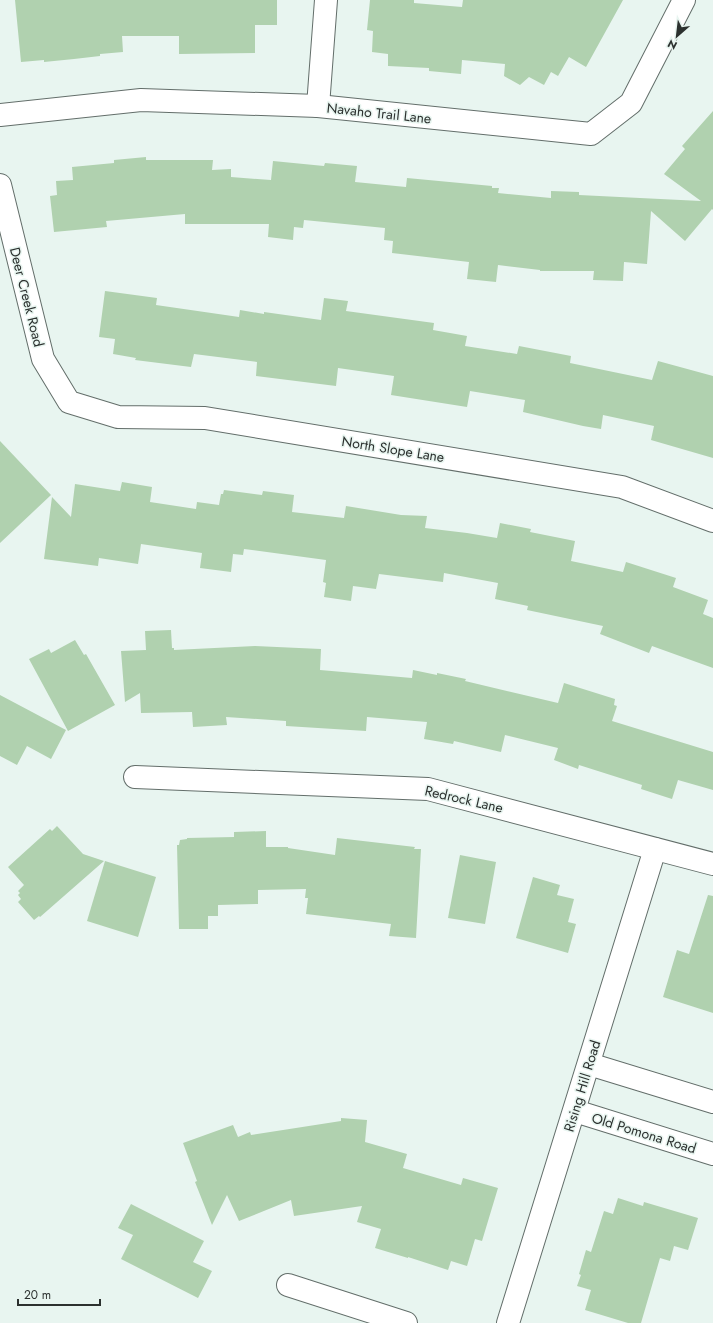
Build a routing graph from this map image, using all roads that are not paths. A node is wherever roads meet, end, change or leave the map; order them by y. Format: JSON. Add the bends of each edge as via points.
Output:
{"nodes":[{"id":1,"x":326,"y":0,"type":"edge"},
{"id":2,"x":684,"y":0,"type":"edge"},
{"id":3,"x":318,"y":106,"type":"junction"},
{"id":4,"x":0,"y":115,"type":"edge"},
{"id":5,"x":0,"y":185,"type":"edge"},
{"id":6,"x":69,"y":402,"type":"joint"},
{"id":7,"x":713,"y":522,"type":"edge"},
{"id":8,"x":135,"y":777,"type":"dead end"},
{"id":9,"x":655,"y":849,"type":"junction"},
{"id":10,"x":713,"y":864,"type":"edge"},
{"id":11,"x":589,"y":1064,"type":"junction"},
{"id":12,"x":713,"y":1102,"type":"edge"},
{"id":13,"x":575,"y":1112,"type":"junction"},
{"id":14,"x":713,"y":1154,"type":"edge"},
{"id":15,"x":288,"y":1285,"type":"dead end"},
{"id":16,"x":406,"y":1323,"type":"edge"},
{"id":17,"x":508,"y":1323,"type":"edge"}],
"edges":[{"from":1,"to":3,"type":"street"},
{"from":2,"to":3,"type":"street","name":"Navaho Trail Lane","via":[[631,103],[591,134]]},
{"from":3,"to":4,"type":"street","name":"Navaho Trail Lane","via":[[141,100]]},
{"from":5,"to":6,"type":"street","name":"Deer Creek Road","via":[[43,359]]},
{"from":6,"to":7,"type":"street","name":"North Slope Lane","via":[[118,417],[205,418],[622,487]]},
{"from":8,"to":9,"type":"street","name":"Redrock Lane","via":[[428,789]]},
{"from":9,"to":10,"type":"street","name":"Redrock Lane"},
{"from":9,"to":11,"type":"street","name":"Rising Hill Road"},
{"from":11,"to":12,"type":"street"},
{"from":11,"to":13,"type":"street","name":"Rising Hill Road"},
{"from":13,"to":14,"type":"street","name":"Old Pomona Road"},
{"from":13,"to":17,"type":"street","name":"Rising Hill Road"},
{"from":15,"to":16,"type":"street"}]}
